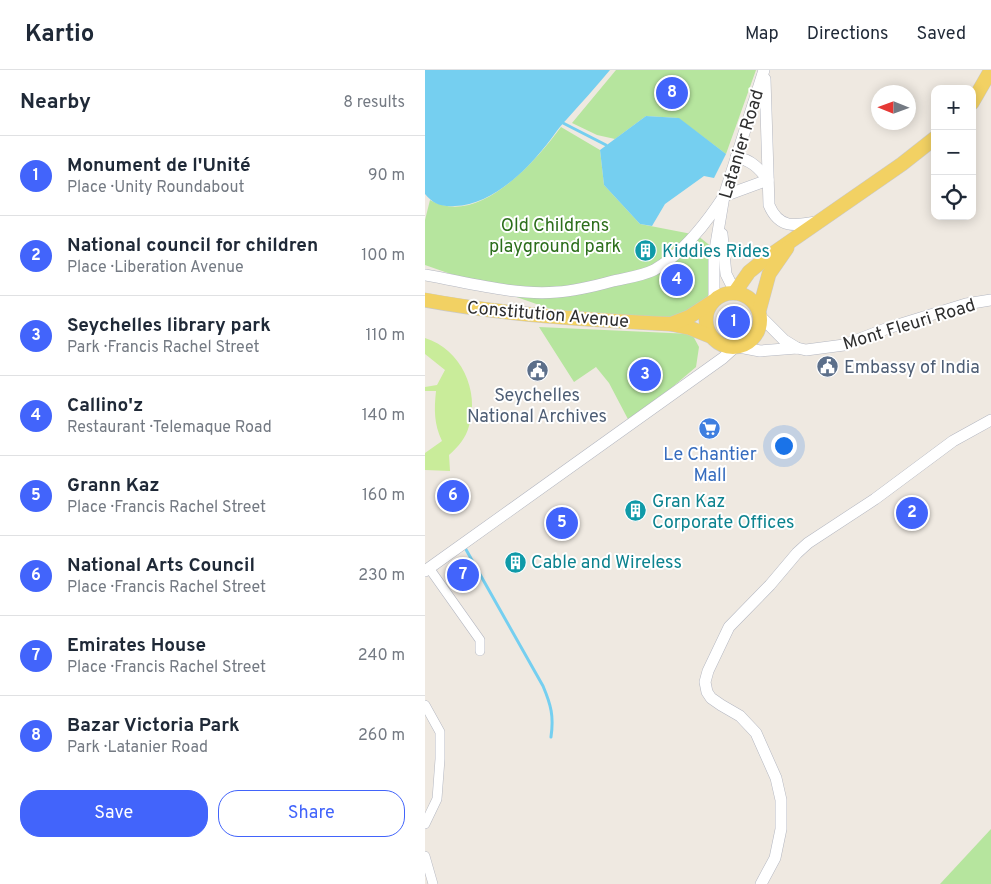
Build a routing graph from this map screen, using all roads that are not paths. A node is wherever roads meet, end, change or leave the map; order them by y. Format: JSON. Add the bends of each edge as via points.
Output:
{"nodes":[{"id":1,"x":764,"y":70,"type":"edge"},
{"id":2,"x":991,"y":70,"type":"edge"},
{"id":3,"x":976,"y":96,"type":"edge"},
{"id":4,"x":931,"y":141,"type":"edge"},
{"id":5,"x":737,"y":157,"type":"junction"},
{"id":6,"x":767,"y":180,"type":"junction"},
{"id":7,"x":724,"y":196,"type":"junction"},
{"id":8,"x":721,"y":219,"type":"junction"},
{"id":9,"x":816,"y":222,"type":"junction"},
{"id":10,"x":795,"y":238,"type":"junction"},
{"id":11,"x":425,"y":275,"type":"edge"},
{"id":12,"x":735,"y":292,"type":"junction"},
{"id":13,"x":425,"y":300,"type":"edge"},
{"id":14,"x":991,"y":300,"type":"edge"},
{"id":15,"x":714,"y":301,"type":"junction"},
{"id":16,"x":759,"y":314,"type":"junction"},
{"id":17,"x":671,"y":324,"type":"junction"},
{"id":18,"x":710,"y":336,"type":"junction"},
{"id":19,"x":736,"y":348,"type":"junction"},
{"id":20,"x":797,"y":348,"type":"junction"},
{"id":21,"x":991,"y":420,"type":"edge"},
{"id":22,"x":427,"y":569,"type":"edge"},
{"id":23,"x":480,"y":651,"type":"dead end"},
{"id":24,"x":425,"y":705,"type":"edge"},
{"id":25,"x":425,"y":824,"type":"edge"},
{"id":26,"x":425,"y":856,"type":"edge"},
{"id":27,"x":433,"y":884,"type":"edge"},
{"id":28,"x":761,"y":884,"type":"edge"}],
"edges":[{"from":1,"to":5,"type":"main road","name":"Latanier Road"},
{"from":1,"to":6,"type":"main road"},
{"from":2,"to":3,"type":"main road"},
{"from":4,"to":9,"type":"main road"},
{"from":5,"to":6,"type":"main road","via":[[752,162]]},
{"from":5,"to":7,"type":"main road","name":"Latanier Road"},
{"from":6,"to":7,"type":"main road"},
{"from":6,"to":9,"type":"main road","via":[[769,205],[776,217],[794,226]]},
{"from":7,"to":8,"type":"main road","name":"Latanier Road"},
{"from":7,"to":11,"type":"main road","via":[[710,218],[669,259],[637,276],[584,289],[532,293]]},
{"from":8,"to":12,"type":"main road","name":"Latanier Road","via":[[726,274]]},
{"from":8,"to":15,"type":"main road","name":"Latanier Road","via":[[714,256]]},
{"from":9,"to":10,"type":"main road"},
{"from":10,"to":12,"type":"main road","via":[[749,272]]},
{"from":10,"to":16,"type":"main road","via":[[769,274]]},
{"from":12,"to":15,"type":"main road"},
{"from":12,"to":16,"type":"main road","via":[[749,298]]},
{"from":13,"to":17,"type":"main road","name":"Constitution Avenue","via":[[529,315]]},
{"from":14,"to":20,"type":"main road","name":"Mont Fleuri Road","via":[[966,304],[844,344],[806,350]]},
{"from":15,"to":17,"type":"main road","name":"Constitution Avenue"},
{"from":15,"to":18,"type":"main road","via":[[706,318]]},
{"from":16,"to":19,"type":"main road","via":[[760,325],[753,340]]},
{"from":16,"to":20,"type":"main road","via":[[784,340]]},
{"from":17,"to":18,"type":"main road","name":"Constitution Avenue"},
{"from":18,"to":19,"type":"main road","via":[[720,345]]},
{"from":19,"to":20,"type":"main road","name":"Mont Fleuri Road","via":[[760,351]]},
{"from":19,"to":22,"type":"main road"},
{"from":21,"to":28,"type":"main road","via":[[953,441],[875,499],[808,543],[729,627],[707,671],[707,692],[740,716],[755,733],[776,778],[781,800],[781,828],[775,858]]},
{"from":22,"to":23,"type":"street","via":[[480,640]]},
{"from":24,"to":25,"type":"street","via":[[440,732],[437,800]]},
{"from":26,"to":27,"type":"street"}]}
